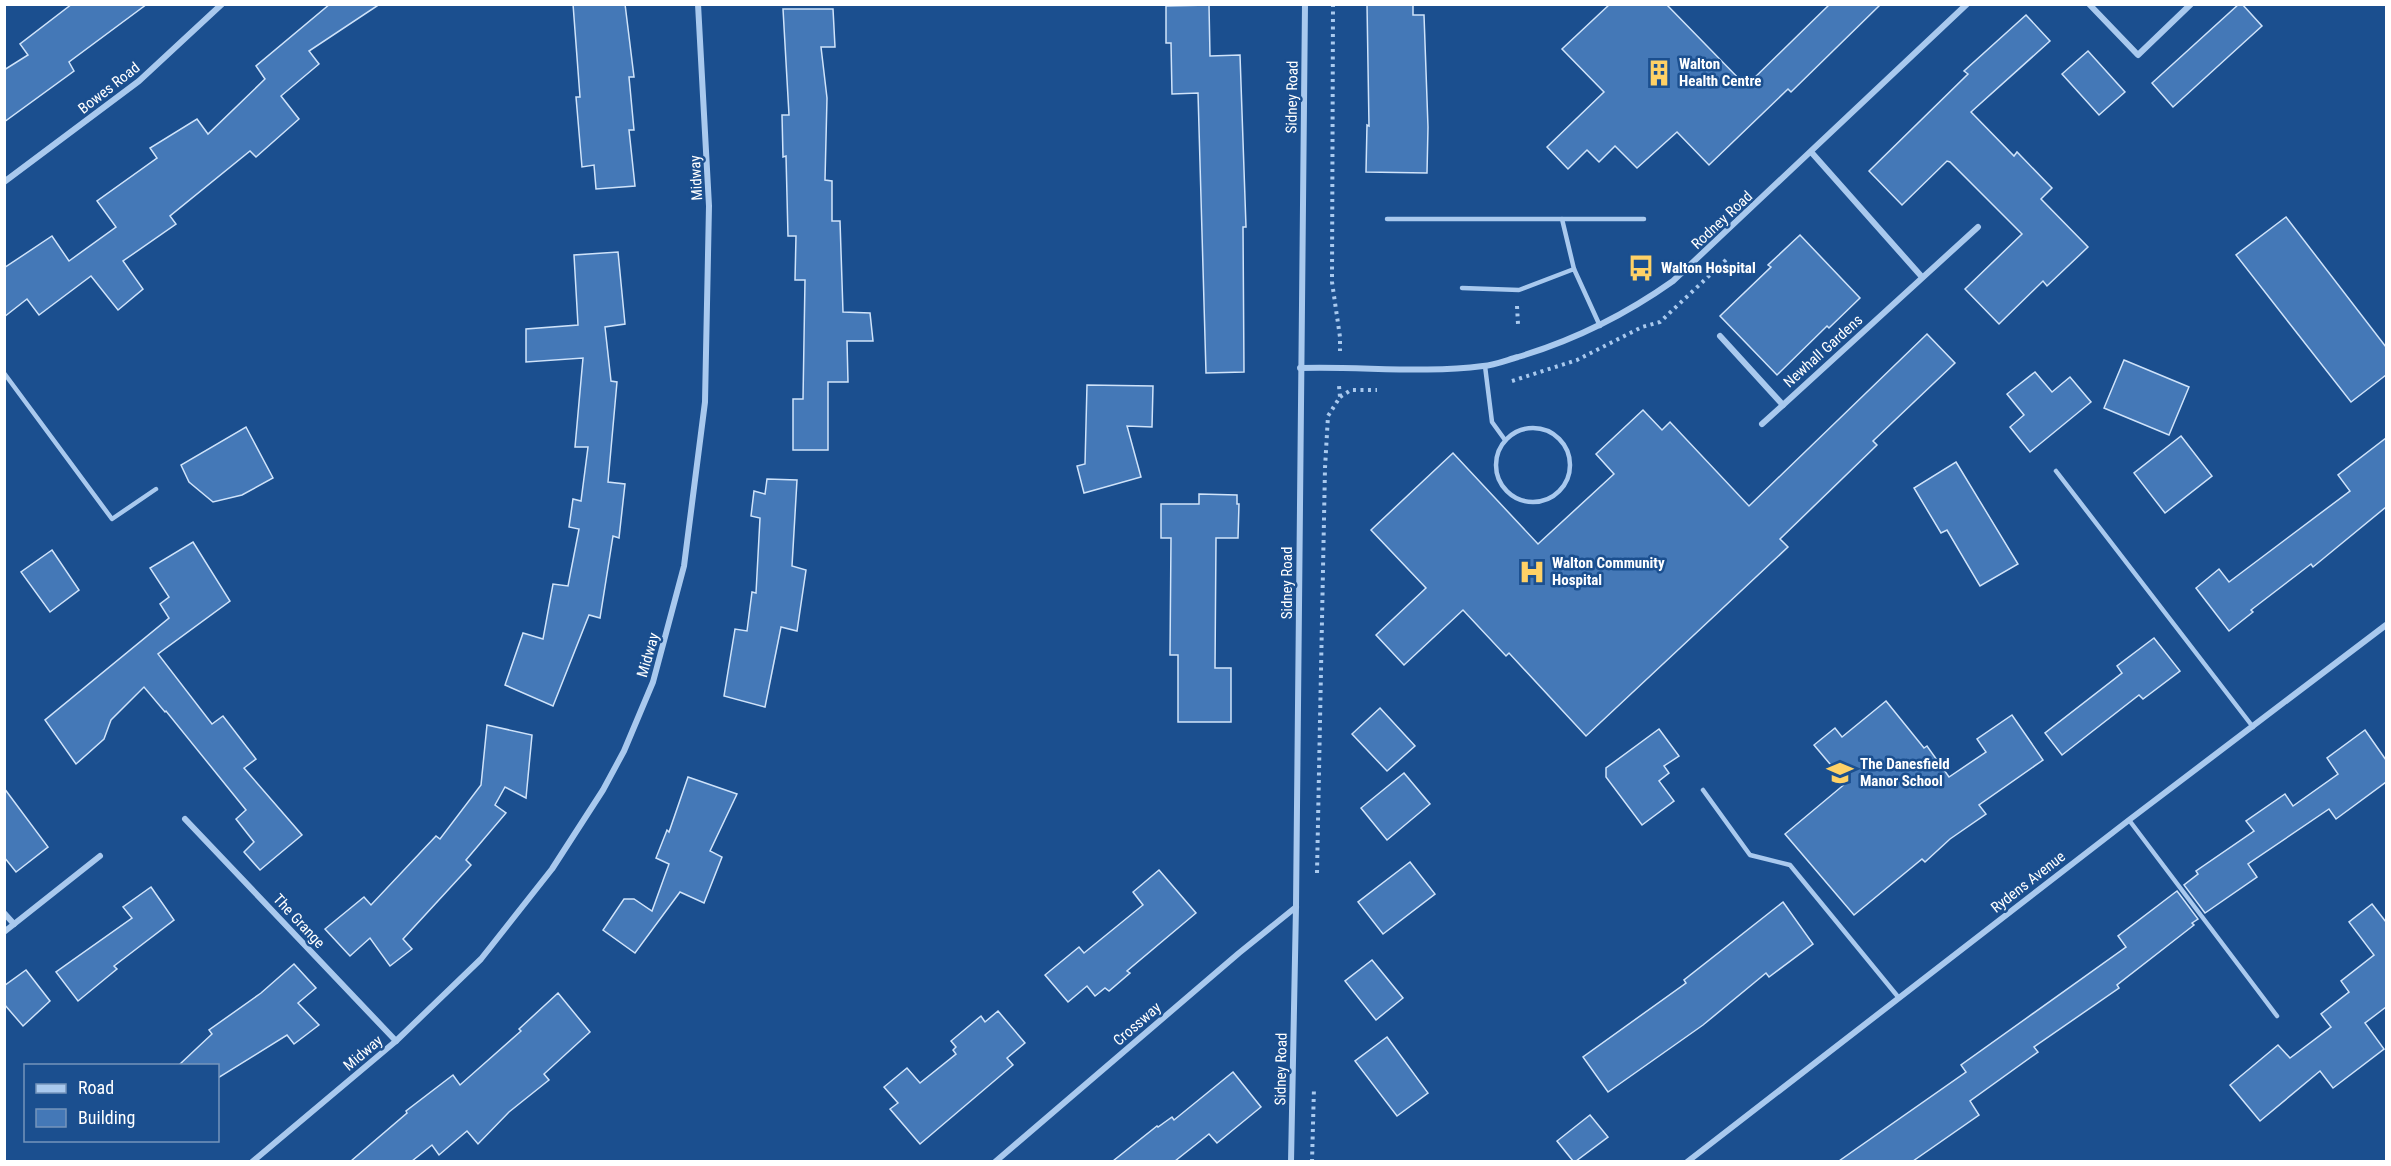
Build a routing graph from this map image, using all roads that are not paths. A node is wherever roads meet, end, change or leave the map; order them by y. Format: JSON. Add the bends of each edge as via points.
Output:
{"nodes":[{"id":1,"x":222,"y":4,"type":"edge"},
{"id":2,"x":698,"y":4,"type":"edge"},
{"id":3,"x":1305,"y":4,"type":"edge"},
{"id":4,"x":1967,"y":4,"type":"edge"},
{"id":5,"x":2089,"y":4,"type":"edge"},
{"id":6,"x":2191,"y":4,"type":"edge"},
{"id":7,"x":1812,"y":153,"type":"junction"},
{"id":8,"x":4,"y":182,"type":"edge"},
{"id":9,"x":1387,"y":219,"type":"dead end"},
{"id":10,"x":1562,"y":219,"type":"junction"},
{"id":11,"x":1644,"y":219,"type":"dead end"},
{"id":12,"x":1978,"y":227,"type":"dead end"},
{"id":13,"x":1574,"y":269,"type":"junction"},
{"id":14,"x":1922,"y":277,"type":"junction"},
{"id":15,"x":1462,"y":288,"type":"dead end"},
{"id":16,"x":1600,"y":326,"type":"junction"},
{"id":17,"x":1720,"y":336,"type":"dead end"},
{"id":18,"x":1485,"y":366,"type":"junction"},
{"id":19,"x":1300,"y":368,"type":"junction"},
{"id":20,"x":4,"y":373,"type":"edge"},
{"id":21,"x":1783,"y":405,"type":"junction"},
{"id":22,"x":1762,"y":424,"type":"dead end"},
{"id":23,"x":1505,"y":440,"type":"junction"},
{"id":24,"x":2056,"y":471,"type":"dead end"},
{"id":25,"x":156,"y":489,"type":"dead end"},
{"id":26,"x":2386,"y":625,"type":"edge"},
{"id":27,"x":2253,"y":727,"type":"junction"},
{"id":28,"x":1703,"y":790,"type":"dead end"},
{"id":29,"x":186,"y":819,"type":"dead end"},
{"id":30,"x":2129,"y":820,"type":"junction"},
{"id":31,"x":99,"y":856,"type":"dead end"},
{"id":32,"x":1296,"y":907,"type":"junction"},
{"id":33,"x":4,"y":913,"type":"edge"},
{"id":34,"x":14,"y":924,"type":"junction"},
{"id":35,"x":4,"y":932,"type":"edge"},
{"id":36,"x":1899,"y":998,"type":"junction"},
{"id":37,"x":2277,"y":1016,"type":"dead end"},
{"id":38,"x":396,"y":1041,"type":"junction"},
{"id":39,"x":252,"y":1161,"type":"edge"},
{"id":40,"x":995,"y":1161,"type":"edge"},
{"id":41,"x":1291,"y":1161,"type":"edge"},
{"id":42,"x":1687,"y":1161,"type":"edge"}],
"edges":[{"from":1,"to":8,"type":"street","name":"Bowes Road","via":[[139,81]]},
{"from":2,"to":38,"type":"street","name":"Midway","via":[[709,206],[705,402],[684,566],[653,682],[603,790],[552,869],[481,959]]},
{"from":3,"to":19,"type":"street","name":"Sidney Road"},
{"from":4,"to":7,"type":"street","name":"Rodney Road"},
{"from":5,"to":6,"type":"street","via":[[2138,55]]},
{"from":7,"to":14,"type":"street"},
{"from":7,"to":16,"type":"street","name":"Rodney Road","via":[[1673,281]]},
{"from":9,"to":10,"type":"lane"},
{"from":10,"to":11,"type":"lane"},
{"from":10,"to":13,"type":"lane"},
{"from":12,"to":14,"type":"street","name":"Newhall Gardens"},
{"from":13,"to":15,"type":"lane","via":[[1520,290]]},
{"from":13,"to":16,"type":"lane"},
{"from":14,"to":21,"type":"street","name":"Newhall Gardens"},
{"from":16,"to":18,"type":"street","name":"Rodney Road","via":[[1545,349]]},
{"from":17,"to":21,"type":"street","name":"Newhall Gardens"},
{"from":18,"to":19,"type":"street","name":"Rodney Road","via":[[1429,370]]},
{"from":18,"to":23,"type":"lane","via":[[1492,422]]},
{"from":19,"to":32,"type":"street","name":"Sidney Road"},
{"from":20,"to":25,"type":"lane","via":[[112,519]]},
{"from":21,"to":22,"type":"street"},
{"from":23,"to":23,"type":"lane","via":[[1528,428],[1541,429],[1558,438],[1570,466],[1560,490],[1538,502],[1525,501],[1503,488],[1496,463]]},
{"from":24,"to":27,"type":"lane"},
{"from":26,"to":27,"type":"street","name":"Rydens Avenue"},
{"from":27,"to":30,"type":"street","name":"Rydens Avenue"},
{"from":28,"to":36,"type":"lane","via":[[1750,855],[1790,865]]},
{"from":29,"to":38,"type":"street","name":"The Grange"},
{"from":30,"to":36,"type":"street","name":"Rydens Avenue"},
{"from":30,"to":37,"type":"lane"},
{"from":31,"to":34,"type":"street"},
{"from":32,"to":40,"type":"street","name":"Crossway"},
{"from":32,"to":41,"type":"street","name":"Sidney Road"},
{"from":33,"to":34,"type":"street"},
{"from":34,"to":35,"type":"street"},
{"from":36,"to":42,"type":"street","name":"Rydens Avenue"},
{"from":38,"to":39,"type":"street","name":"Midway"}]}
